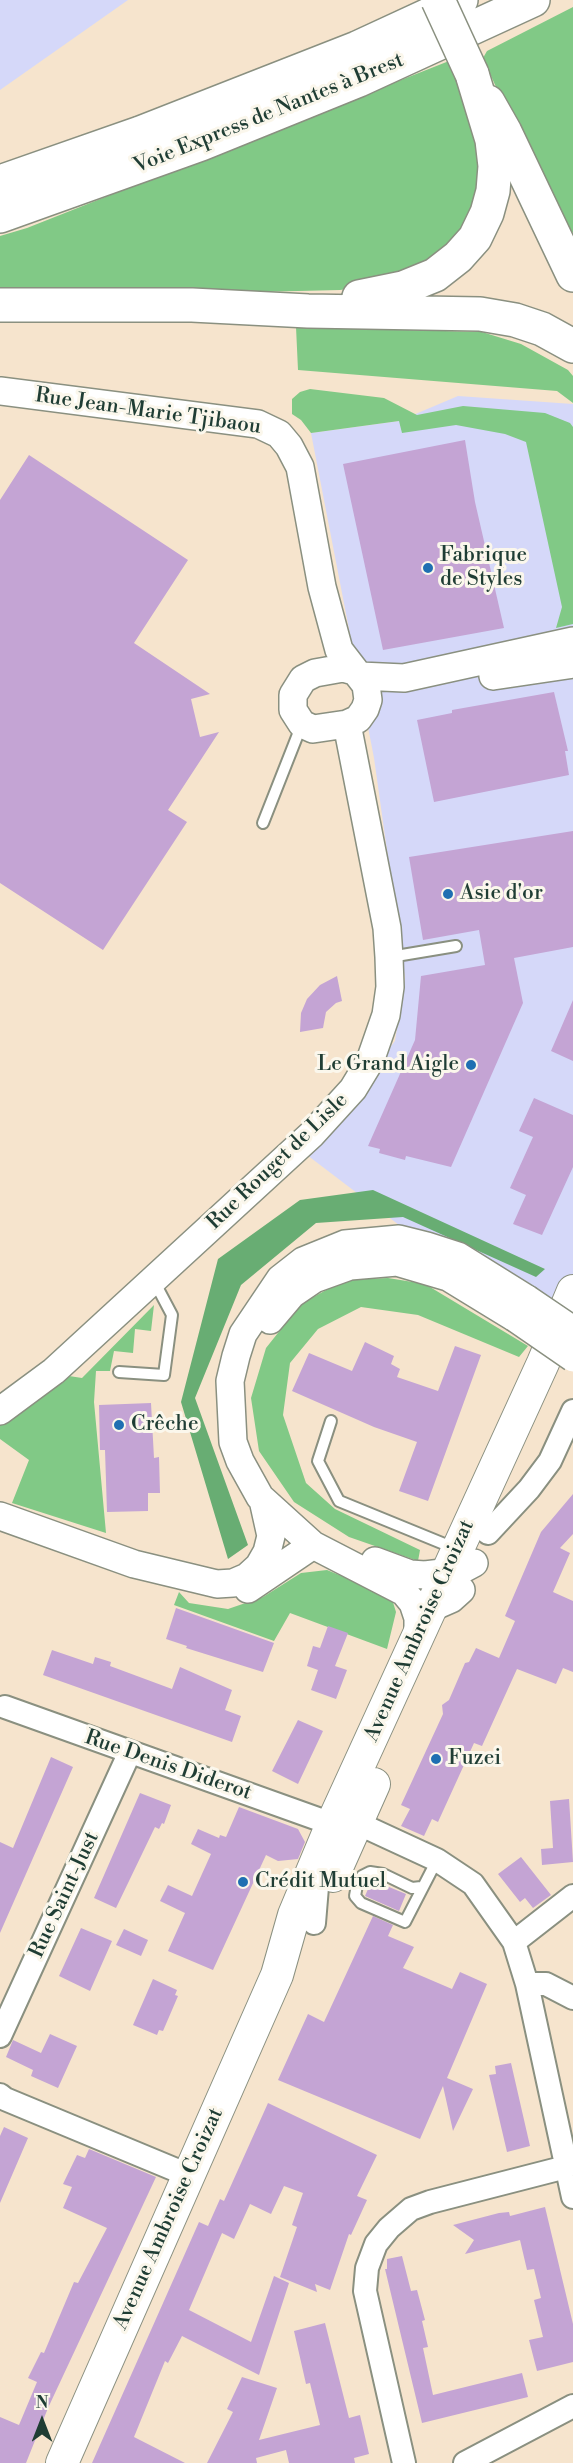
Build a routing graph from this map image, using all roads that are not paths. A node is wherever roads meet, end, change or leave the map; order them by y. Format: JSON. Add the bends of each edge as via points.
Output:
{"nodes":[{"id":1,"x":409,"y":0,"type":"edge"},
{"id":2,"x":438,"y":0,"type":"edge"},
{"id":3,"x":460,"y":0,"type":"edge"},
{"id":4,"x":533,"y":0,"type":"edge"},
{"id":5,"x":472,"y":74,"type":"junction"},
{"id":6,"x":0,"y":159,"type":"edge"},
{"id":7,"x":0,"y":182,"type":"edge"},
{"id":8,"x":0,"y":216,"type":"edge"},
{"id":9,"x":573,"y":275,"type":"edge"},
{"id":10,"x":0,"y":305,"type":"edge"},
{"id":11,"x":192,"y":305,"type":"junction"},
{"id":12,"x":573,"y":346,"type":"edge"},
{"id":13,"x":0,"y":391,"type":"edge"},
{"id":14,"x":322,"y":587,"type":"junction"},
{"id":15,"x":573,"y":641,"type":"edge"},
{"id":16,"x":573,"y":664,"type":"edge"},
{"id":17,"x":315,"y":673,"type":"junction"},
{"id":18,"x":357,"y":674,"type":"junction"},
{"id":19,"x":356,"y":717,"type":"junction"},
{"id":20,"x":302,"y":724,"type":"junction"},
{"id":21,"x":263,"y":823,"type":"dead end"},
{"id":22,"x":456,"y":946,"type":"dead end"},
{"id":23,"x":389,"y":957,"type":"junction"},
{"id":24,"x":154,"y":1281,"type":"junction"},
{"id":25,"x":573,"y":1292,"type":"edge"},
{"id":26,"x":521,"y":1308,"type":"junction"},
{"id":27,"x":573,"y":1330,"type":"edge"},
{"id":28,"x":573,"y":1351,"type":"edge"},
{"id":29,"x":573,"y":1358,"type":"edge"},
{"id":30,"x":119,"y":1372,"type":"dead end"},
{"id":31,"x":0,"y":1411,"type":"edge"},
{"id":32,"x":573,"y":1411,"type":"edge"},
{"id":33,"x":331,"y":1421,"type":"dead end"},
{"id":34,"x":0,"y":1516,"type":"edge"},
{"id":35,"x":294,"y":1532,"type":"junction"},
{"id":36,"x":488,"y":1533,"type":"junction"},
{"id":37,"x":134,"y":1564,"type":"junction"},
{"id":38,"x":445,"y":1589,"type":"junction"},
{"id":39,"x":425,"y":1641,"type":"junction"},
{"id":40,"x":5,"y":1707,"type":"dead end"},
{"id":41,"x":129,"y":1754,"type":"junction"},
{"id":42,"x":345,"y":1823,"type":"junction"},
{"id":43,"x":437,"y":1860,"type":"junction"},
{"id":44,"x":312,"y":1886,"type":"junction"},
{"id":45,"x":421,"y":1887,"type":"junction"},
{"id":46,"x":573,"y":1896,"type":"edge"},
{"id":47,"x":314,"y":1923,"type":"junction"},
{"id":48,"x":514,"y":1942,"type":"junction"},
{"id":49,"x":277,"y":1975,"type":"junction"},
{"id":50,"x":527,"y":1984,"type":"junction"},
{"id":51,"x":573,"y":1998,"type":"edge"},
{"id":52,"x":0,"y":2036,"type":"edge"},
{"id":53,"x":2,"y":2102,"type":"edge"},
{"id":54,"x":566,"y":2167,"type":"junction"},
{"id":55,"x":188,"y":2175,"type":"junction"},
{"id":56,"x":573,"y":2197,"type":"edge"},
{"id":57,"x":573,"y":2406,"type":"edge"},
{"id":58,"x":62,"y":2463,"type":"edge"},
{"id":59,"x":404,"y":2463,"type":"edge"},
{"id":60,"x":465,"y":2463,"type":"edge"}],
"edges":[{"from":1,"to":6,"type":"main road","via":[[315,43]]},
{"from":2,"to":5,"type":"main road","bridge":true},
{"from":3,"to":7,"type":"main road","name":"Voie Express de Nantes à Brest","via":[[325,61],[140,134]]},
{"from":4,"to":8,"type":"main road","name":"Voie Express de Nantes à Brest","via":[[359,80],[201,144]]},
{"from":5,"to":9,"type":"main road","via":[[505,132]]},
{"from":5,"to":11,"type":"main road","via":[[492,140],[494,183],[488,213],[475,238],[458,257],[435,275],[371,297]]},
{"from":10,"to":11,"type":"main road"},
{"from":11,"to":12,"type":"main road","via":[[480,314],[542,329]]},
{"from":13,"to":14,"type":"street","name":"Rue Jean-Marie Tjibaou","via":[[258,424],[279,434],[300,467]]},
{"from":14,"to":17,"type":"street","name":"Rue Jean-Marie Tjibaou","via":[[324,652]]},
{"from":14,"to":18,"type":"street","name":"Rue Jean-Marie Tjibaou","via":[[339,650]]},
{"from":15,"to":18,"type":"street","via":[[404,678]]},
{"from":16,"to":19,"type":"street","via":[[412,690]]},
{"from":17,"to":18,"type":"street","via":[[343,668]]},
{"from":17,"to":20,"type":"street","via":[[303,679],[293,695],[293,710]]},
{"from":18,"to":19,"type":"street","via":[[366,685],[368,700]]},
{"from":19,"to":20,"type":"street","via":[[313,729]]},
{"from":19,"to":23,"type":"street","name":"Rue Rouget de Lisle"},
{"from":20,"to":21,"type":"lane"},
{"from":22,"to":23,"type":"lane"},
{"from":23,"to":24,"type":"street","name":"Rue Rouget de Lisle","via":[[386,1015],[370,1061],[352,1089],[333,1114]]},
{"from":24,"to":30,"type":"lane","via":[[172,1315],[164,1375]]},
{"from":24,"to":31,"type":"street","name":"Rue Rouget de Lisle","via":[[54,1371]]},
{"from":25,"to":38,"type":"main road","name":"Avenue Ambroise Croizat"},
{"from":26,"to":27,"type":"street","bridge":true},
{"from":26,"to":29,"type":"street","bridge":true},
{"from":26,"to":35,"type":"street","via":[[448,1277],[397,1262],[350,1266],[314,1279],[292,1294],[274,1314],[249,1361],[243,1403],[247,1439]]},
{"from":26,"to":35,"type":"street","via":[[458,1256],[399,1239],[335,1247],[303,1262],[280,1279],[243,1335],[230,1381],[229,1404],[233,1442],[240,1461],[263,1500]]},
{"from":28,"to":36,"type":"main road","name":"Avenue Ambroise Croizat"},
{"from":32,"to":36,"type":"street","via":[[550,1461],[529,1490]]},
{"from":33,"to":38,"type":"lane","via":[[318,1461],[339,1501]]},
{"from":34,"to":37,"type":"street"},
{"from":35,"to":37,"type":"street","via":[[267,1552],[247,1577],[233,1583],[217,1584]]},
{"from":35,"to":37,"type":"street","via":[[264,1580],[228,1595],[194,1591]]},
{"from":35,"to":38,"type":"street"},
{"from":35,"to":38,"type":"street","via":[[404,1592]]},
{"from":36,"to":38,"type":"main road","name":"Avenue Ambroise Croizat"},
{"from":38,"to":39,"type":"main road","name":"Avenue Ambroise Croizat"},
{"from":39,"to":42,"type":"main road","name":"Avenue Ambroise Croizat"},
{"from":39,"to":42,"type":"main road","name":"Avenue Ambroise Croizat","via":[[373,1736]]},
{"from":40,"to":41,"type":"street","name":"Rue Denis Diderot"},
{"from":41,"to":42,"type":"street","name":"Rue Denis Diderot"},
{"from":41,"to":52,"type":"street","name":"Rue Saint-Just"},
{"from":42,"to":43,"type":"street","name":"Rue Denis Diderot"},
{"from":42,"to":44,"type":"main road","name":"Avenue Ambroise Croizat"},
{"from":42,"to":47,"type":"main road","name":"Avenue Ambroise Croizat"},
{"from":43,"to":45,"type":"lane"},
{"from":43,"to":48,"type":"street","name":"Rue Denis Diderot","via":[[473,1884]]},
{"from":44,"to":47,"type":"street"},
{"from":44,"to":49,"type":"main road","name":"Avenue Ambroise Croizat","via":[[294,1914]]},
{"from":45,"to":45,"type":"lane","via":[[412,1888],[370,1872],[362,1876],[355,1896],[361,1904],[405,1922]]},
{"from":46,"to":48,"type":"street"},
{"from":47,"to":49,"type":"main road","name":"Avenue Ambroise Croizat"},
{"from":48,"to":50,"type":"street","name":"Rue Denis Diderot"},
{"from":49,"to":55,"type":"main road","name":"Avenue Ambroise Croizat"},
{"from":50,"to":51,"type":"street","via":[[546,1984]]},
{"from":50,"to":54,"type":"street","name":"Rue Denis Diderot"},
{"from":53,"to":55,"type":"street"},
{"from":54,"to":56,"type":"street","name":"Rue Denis Diderot"},
{"from":54,"to":59,"type":"street","via":[[411,2209],[376,2244],[367,2268],[365,2291]]},
{"from":55,"to":58,"type":"main road","name":"Avenue Ambroise Croizat"},
{"from":57,"to":60,"type":"street"}]}
